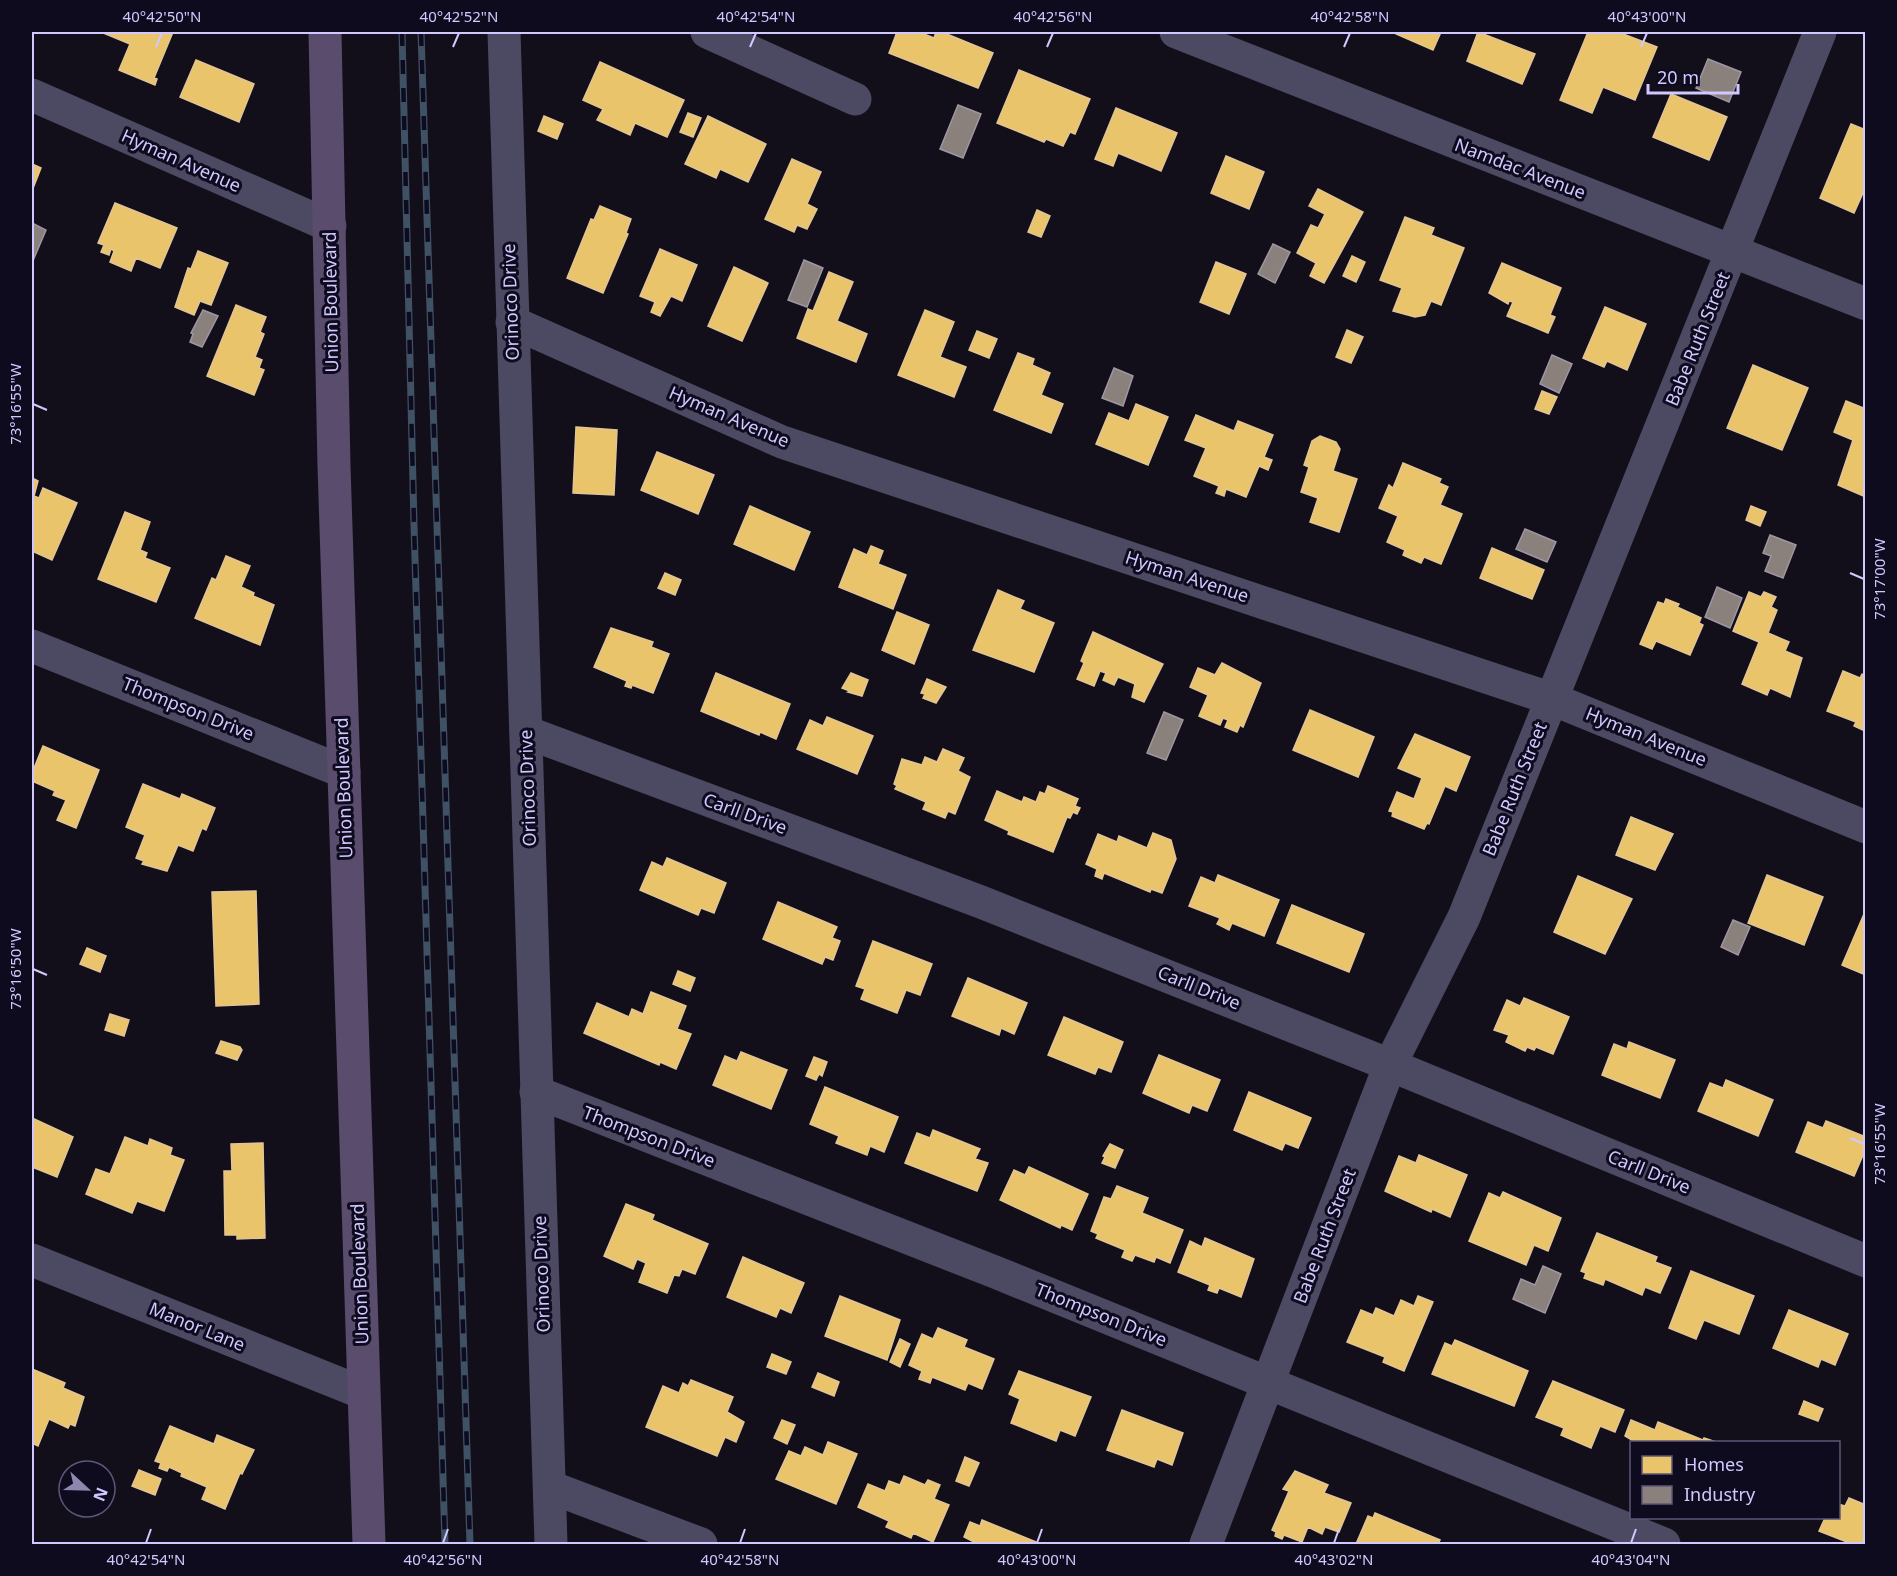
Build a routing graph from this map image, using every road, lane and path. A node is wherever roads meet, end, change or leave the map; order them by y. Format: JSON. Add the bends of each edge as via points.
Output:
{"nodes":[{"id":1,"x":325,"y":32,"type":"edge"},
{"id":2,"x":504,"y":32,"type":"edge"},
{"id":3,"x":707,"y":32,"type":"edge"},
{"id":4,"x":1176,"y":32,"type":"edge"},
{"id":5,"x":1820,"y":32,"type":"edge"},
{"id":6,"x":32,"y":95,"type":"edge"},
{"id":7,"x":855,"y":99,"type":"dead end"},
{"id":8,"x":330,"y":225,"type":"junction"},
{"id":9,"x":1732,"y":252,"type":"junction"},
{"id":10,"x":1866,"y":304,"type":"edge"},
{"id":11,"x":512,"y":322,"type":"junction"},
{"id":12,"x":32,"y":646,"type":"edge"},
{"id":13,"x":1552,"y":699,"type":"junction"},
{"id":14,"x":526,"y":732,"type":"junction"},
{"id":15,"x":344,"y":772,"type":"junction"},
{"id":16,"x":1866,"y":827,"type":"edge"},
{"id":17,"x":1390,"y":1065,"type":"junction"},
{"id":18,"x":536,"y":1092,"type":"junction"},
{"id":19,"x":32,"y":1260,"type":"edge"},
{"id":20,"x":1866,"y":1261,"type":"edge"},
{"id":21,"x":1270,"y":1383,"type":"junction"},
{"id":22,"x":363,"y":1393,"type":"junction"},
{"id":23,"x":550,"y":1487,"type":"junction"},
{"id":24,"x":369,"y":1545,"type":"edge"},
{"id":25,"x":551,"y":1545,"type":"edge"},
{"id":26,"x":701,"y":1545,"type":"edge"},
{"id":27,"x":1206,"y":1545,"type":"edge"},
{"id":28,"x":1664,"y":1545,"type":"edge"}],
"edges":[{"from":1,"to":8,"type":"main road","name":"Union Boulevard"},
{"from":2,"to":11,"type":"street","name":"Orinoco Drive"},
{"from":3,"to":7,"type":"street"},
{"from":4,"to":9,"type":"street","name":"Namdac Avenue"},
{"from":5,"to":9,"type":"street","name":"Babe Ruth Street"},
{"from":6,"to":8,"type":"street","name":"Hyman Avenue"},
{"from":8,"to":15,"type":"main road","name":"Union Boulevard"},
{"from":9,"to":10,"type":"street","name":"Namdac Avenue"},
{"from":9,"to":13,"type":"street","name":"Babe Ruth Street"},
{"from":11,"to":13,"type":"street","name":"Hyman Avenue","via":[[782,442]]},
{"from":11,"to":14,"type":"street","name":"Orinoco Drive"},
{"from":12,"to":15,"type":"street","name":"Thompson Drive"},
{"from":13,"to":16,"type":"street","name":"Hyman Avenue"},
{"from":13,"to":17,"type":"street","name":"Babe Ruth Street","via":[[1464,918]]},
{"from":14,"to":17,"type":"street","name":"Carll Drive","via":[[981,902]]},
{"from":14,"to":18,"type":"street","name":"Orinoco Drive"},
{"from":15,"to":22,"type":"main road","name":"Union Boulevard"},
{"from":17,"to":20,"type":"street","name":"Carll Drive"},
{"from":17,"to":21,"type":"street","name":"Babe Ruth Street"},
{"from":18,"to":21,"type":"street","name":"Thompson Drive"},
{"from":18,"to":23,"type":"street","name":"Orinoco Drive"},
{"from":19,"to":22,"type":"street","name":"Manor Lane"},
{"from":21,"to":27,"type":"street","name":"Babe Ruth Street"},
{"from":21,"to":28,"type":"street","name":"Thompson Drive"},
{"from":22,"to":24,"type":"main road","name":"Union Boulevard"},
{"from":23,"to":25,"type":"street","name":"Orinoco Drive"},
{"from":23,"to":26,"type":"street"}]}
